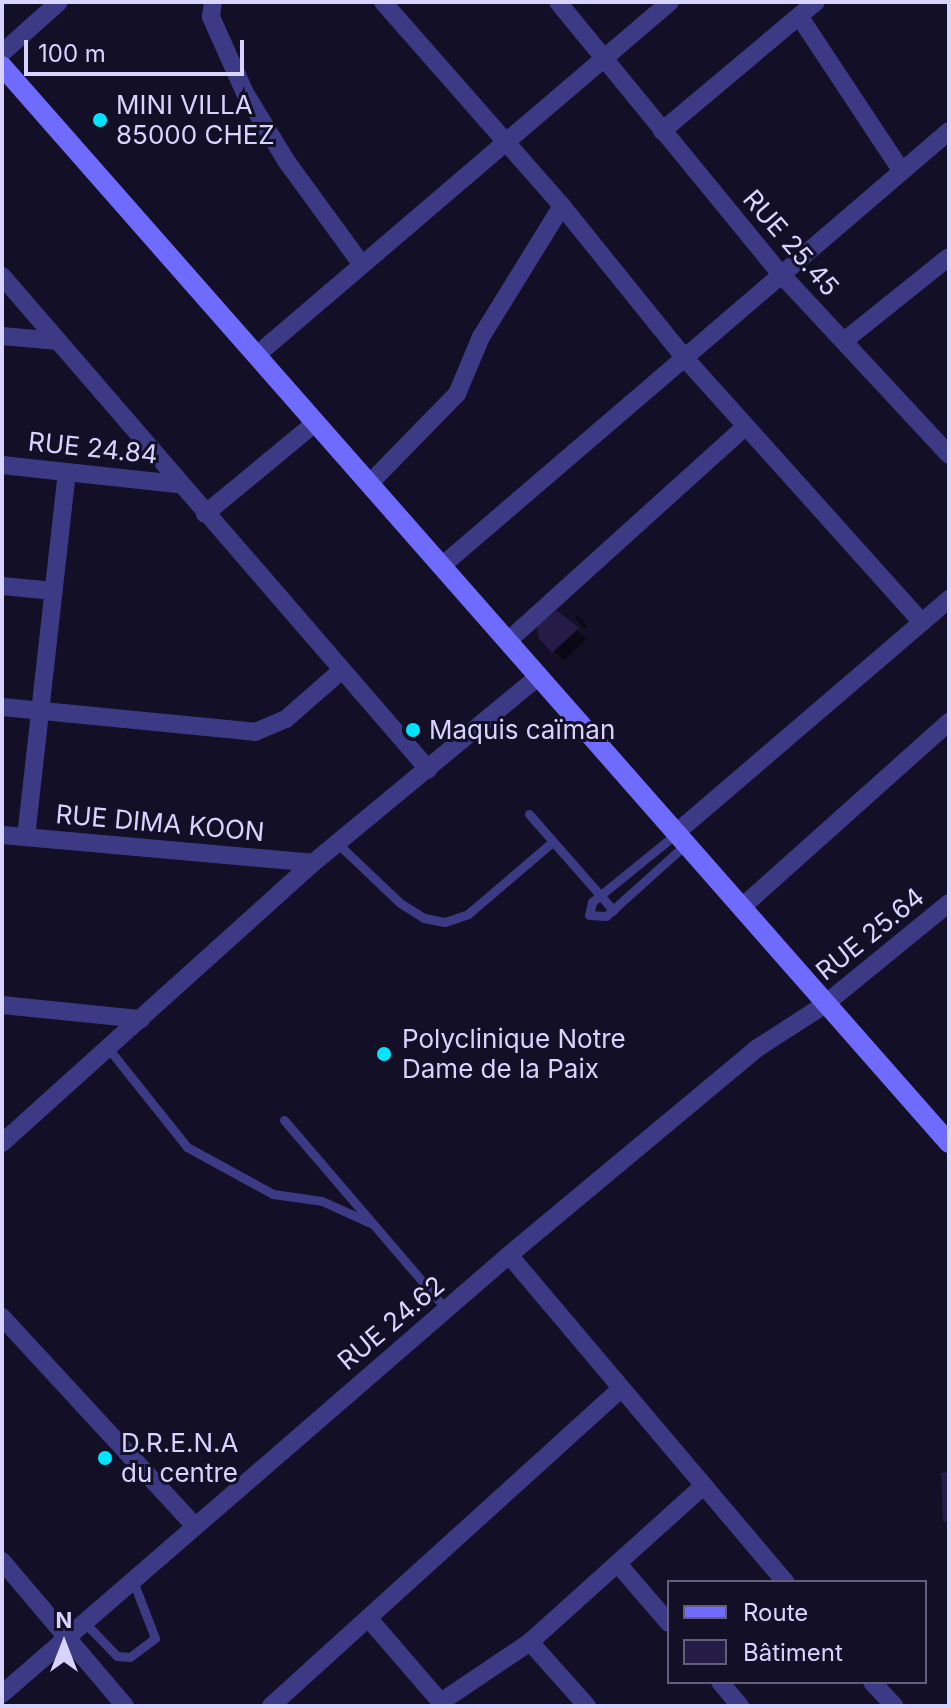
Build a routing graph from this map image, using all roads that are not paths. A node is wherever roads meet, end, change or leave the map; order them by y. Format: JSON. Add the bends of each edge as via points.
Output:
{"nodes":[{"id":1,"x":59,"y":2,"type":"edge"},
{"id":2,"x":213,"y":2,"type":"edge"},
{"id":3,"x":383,"y":2,"type":"edge"},
{"id":4,"x":558,"y":2,"type":"edge"},
{"id":5,"x":670,"y":2,"type":"edge"},
{"id":6,"x":816,"y":2,"type":"edge"},
{"id":7,"x":799,"y":16,"type":"junction"},
{"id":8,"x":2,"y":53,"type":"edge"},
{"id":9,"x":605,"y":57,"type":"junction"},
{"id":10,"x":2,"y":66,"type":"edge"},
{"id":11,"x":9,"y":83,"type":"edge"},
{"id":12,"x":662,"y":131,"type":"junction"},
{"id":13,"x":949,"y":131,"type":"edge"},
{"id":14,"x":505,"y":142,"type":"junction"},
{"id":15,"x":901,"y":170,"type":"junction"},
{"id":16,"x":562,"y":206,"type":"junction"},
{"id":17,"x":949,"y":257,"type":"edge"},
{"id":18,"x":362,"y":265,"type":"junction"},
{"id":19,"x":780,"y":273,"type":"junction"},
{"id":20,"x":2,"y":276,"type":"edge"},
{"id":21,"x":2,"y":336,"type":"edge"},
{"id":22,"x":58,"y":341,"type":"junction"},
{"id":23,"x":844,"y":341,"type":"junction"},
{"id":24,"x":258,"y":354,"type":"junction"},
{"id":25,"x":683,"y":356,"type":"junction"},
{"id":26,"x":315,"y":423,"type":"junction"},
{"id":27,"x":745,"y":427,"type":"junction"},
{"id":28,"x":949,"y":455,"type":"edge"},
{"id":29,"x":2,"y":465,"type":"edge"},
{"id":30,"x":67,"y":472,"type":"junction"},
{"id":31,"x":370,"y":483,"type":"junction"},
{"id":32,"x":177,"y":484,"type":"junction"},
{"id":33,"x":205,"y":514,"type":"junction"},
{"id":34,"x":444,"y":564,"type":"junction"},
{"id":35,"x":2,"y":586,"type":"edge"},
{"id":36,"x":54,"y":591,"type":"junction"},
{"id":37,"x":949,"y":599,"type":"edge"},
{"id":38,"x":922,"y":622,"type":"junction"},
{"id":39,"x":509,"y":640,"type":"junction"},
{"id":40,"x":342,"y":670,"type":"junction"},
{"id":41,"x":539,"y":676,"type":"junction"},
{"id":42,"x":2,"y":707,"type":"edge"},
{"id":43,"x":43,"y":711,"type":"junction"},
{"id":44,"x":949,"y":722,"type":"edge"},
{"id":45,"x":428,"y":769,"type":"junction"},
{"id":46,"x":529,"y":814,"type":"dead end"},
{"id":47,"x":2,"y":835,"type":"edge"},
{"id":48,"x":26,"y":837,"type":"junction"},
{"id":49,"x":681,"y":839,"type":"junction"},
{"id":50,"x":337,"y":843,"type":"junction"},
{"id":51,"x":551,"y":843,"type":"junction"},
{"id":52,"x":313,"y":863,"type":"junction"},
{"id":53,"x":598,"y":896,"type":"junction"},
{"id":54,"x":949,"y":903,"type":"edge"},
{"id":55,"x":742,"y":907,"type":"junction"},
{"id":56,"x":613,"y":910,"type":"junction"},
{"id":57,"x":2,"y":1005,"type":"edge"},
{"id":58,"x":824,"y":1005,"type":"junction"},
{"id":59,"x":141,"y":1019,"type":"junction"},
{"id":60,"x":108,"y":1048,"type":"junction"},
{"id":61,"x":284,"y":1120,"type":"dead end"},
{"id":62,"x":2,"y":1143,"type":"edge"},
{"id":63,"x":949,"y":1143,"type":"edge"},
{"id":64,"x":373,"y":1224,"type":"junction"},
{"id":65,"x":509,"y":1255,"type":"junction"},
{"id":66,"x":447,"y":1310,"type":"junction"},
{"id":67,"x":2,"y":1317,"type":"edge"},
{"id":68,"x":619,"y":1391,"type":"junction"},
{"id":69,"x":702,"y":1487,"type":"junction"},
{"id":70,"x":195,"y":1526,"type":"junction"},
{"id":71,"x":2,"y":1561,"type":"edge"},
{"id":72,"x":618,"y":1564,"type":"junction"},
{"id":73,"x":783,"y":1580,"type":"edge"},
{"id":74,"x":132,"y":1581,"type":"junction"},
{"id":75,"x":369,"y":1619,"type":"junction"},
{"id":76,"x":667,"y":1621,"type":"edge"},
{"id":77,"x":85,"y":1623,"type":"junction"},
{"id":78,"x":67,"y":1639,"type":"junction"},
{"id":79,"x":530,"y":1642,"type":"junction"},
{"id":80,"x":722,"y":1684,"type":"edge"},
{"id":81,"x":874,"y":1684,"type":"edge"},
{"id":82,"x":2,"y":1694,"type":"edge"},
{"id":83,"x":281,"y":1703,"type":"edge"},
{"id":84,"x":443,"y":1704,"type":"edge"},
{"id":85,"x":125,"y":1706,"type":"edge"},
{"id":86,"x":587,"y":1706,"type":"edge"},
{"id":87,"x":740,"y":1706,"type":"edge"},
{"id":88,"x":894,"y":1706,"type":"edge"}],
"edges":[{"from":1,"to":8,"type":"street"},
{"from":2,"to":18,"type":"street","via":[[211,17],[245,93],[287,162]]},
{"from":3,"to":14,"type":"street"},
{"from":4,"to":9,"type":"street","name":"RUE 25.45"},
{"from":5,"to":9,"type":"street"},
{"from":6,"to":7,"type":"street"},
{"from":7,"to":12,"type":"street"},
{"from":7,"to":15,"type":"street"},
{"from":9,"to":12,"type":"street","name":"RUE 25.45"},
{"from":9,"to":14,"type":"street"},
{"from":10,"to":11,"type":"street"},
{"from":11,"to":24,"type":"street"},
{"from":12,"to":19,"type":"street","name":"RUE 25.45"},
{"from":13,"to":15,"type":"street"},
{"from":14,"to":16,"type":"street"},
{"from":14,"to":18,"type":"street"},
{"from":15,"to":19,"type":"street"},
{"from":16,"to":25,"type":"street"},
{"from":16,"to":31,"type":"street","via":[[481,337],[457,394]]},
{"from":17,"to":23,"type":"street"},
{"from":18,"to":24,"type":"street"},
{"from":19,"to":23,"type":"street","name":"RUE 25.45"},
{"from":19,"to":25,"type":"street"},
{"from":20,"to":22,"type":"street"},
{"from":21,"to":22,"type":"street"},
{"from":22,"to":32,"type":"street"},
{"from":23,"to":28,"type":"street","name":"RUE 25.45"},
{"from":24,"to":26,"type":"street"},
{"from":25,"to":27,"type":"street"},
{"from":25,"to":34,"type":"street"},
{"from":26,"to":31,"type":"street"},
{"from":26,"to":33,"type":"street"},
{"from":27,"to":38,"type":"street"},
{"from":27,"to":39,"type":"street"},
{"from":29,"to":30,"type":"street","name":"RUE 24.84"},
{"from":30,"to":32,"type":"street","name":"RUE 24.84"},
{"from":30,"to":36,"type":"street"},
{"from":31,"to":34,"type":"street"},
{"from":32,"to":33,"type":"street"},
{"from":33,"to":40,"type":"street"},
{"from":34,"to":39,"type":"street"},
{"from":35,"to":36,"type":"street"},
{"from":36,"to":43,"type":"street"},
{"from":37,"to":38,"type":"street"},
{"from":38,"to":49,"type":"street"},
{"from":39,"to":41,"type":"street"},
{"from":40,"to":43,"type":"street","via":[[286,719],[255,732]]},
{"from":40,"to":45,"type":"street"},
{"from":41,"to":45,"type":"street"},
{"from":41,"to":49,"type":"street"},
{"from":42,"to":43,"type":"street"},
{"from":43,"to":48,"type":"street"},
{"from":44,"to":55,"type":"street"},
{"from":45,"to":50,"type":"street"},
{"from":46,"to":51,"type":"lane"},
{"from":47,"to":48,"type":"street","name":"RUE DIMA KOON"},
{"from":48,"to":52,"type":"street","name":"RUE DIMA KOON"},
{"from":49,"to":53,"type":"lane"},
{"from":49,"to":55,"type":"street"},
{"from":49,"to":56,"type":"lane"},
{"from":50,"to":51,"type":"lane","via":[[400,903],[424,918],[445,922],[468,914]]},
{"from":50,"to":52,"type":"street"},
{"from":51,"to":53,"type":"lane"},
{"from":52,"to":59,"type":"street"},
{"from":53,"to":56,"type":"lane"},
{"from":53,"to":56,"type":"lane","via":[[589,915],[597,919]]},
{"from":54,"to":58,"type":"street","name":"RUE 25.64"},
{"from":55,"to":58,"type":"street"},
{"from":57,"to":59,"type":"street"},
{"from":58,"to":63,"type":"street"},
{"from":58,"to":65,"type":"street","name":"RUE 24.62","via":[[756,1049]]},
{"from":59,"to":60,"type":"street"},
{"from":60,"to":62,"type":"street"},
{"from":60,"to":64,"type":"lane","via":[[187,1147],[273,1194],[322,1201]]},
{"from":61,"to":64,"type":"lane"},
{"from":64,"to":66,"type":"lane"},
{"from":65,"to":66,"type":"street","name":"RUE 24.62"},
{"from":65,"to":68,"type":"street"},
{"from":66,"to":70,"type":"street","name":"RUE 24.62"},
{"from":67,"to":70,"type":"street"},
{"from":68,"to":69,"type":"street"},
{"from":68,"to":75,"type":"street"},
{"from":69,"to":72,"type":"street"},
{"from":69,"to":73,"type":"street"},
{"from":70,"to":74,"type":"street","name":"RUE 24.62"},
{"from":71,"to":78,"type":"street"},
{"from":72,"to":76,"type":"street"},
{"from":72,"to":79,"type":"street"},
{"from":74,"to":77,"type":"street","name":"RUE 24.62"},
{"from":74,"to":77,"type":"lane","via":[[155,1638],[130,1657],[117,1656]]},
{"from":75,"to":83,"type":"street"},
{"from":75,"to":84,"type":"street"},
{"from":77,"to":78,"type":"street","name":"RUE 24.62"},
{"from":78,"to":82,"type":"street","name":"RUE 24.62"},
{"from":78,"to":85,"type":"street"},
{"from":79,"to":84,"type":"street"},
{"from":79,"to":86,"type":"street"},
{"from":80,"to":87,"type":"street"},
{"from":81,"to":88,"type":"street"}]}
